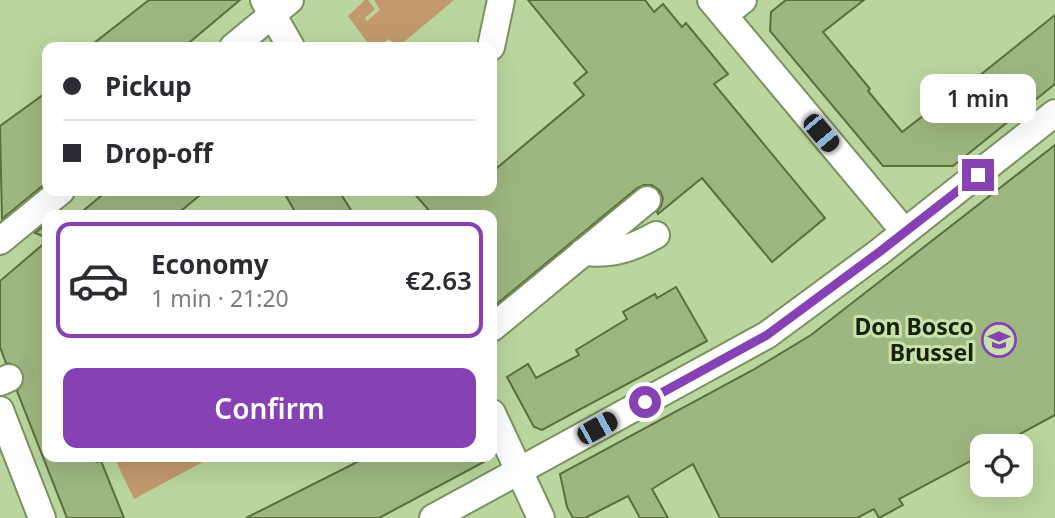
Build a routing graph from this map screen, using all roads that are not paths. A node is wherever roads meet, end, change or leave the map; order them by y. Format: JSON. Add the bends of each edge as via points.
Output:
{"nodes":[{"id":1,"x":500,"y":0,"type":"edge"},
{"id":2,"x":276,"y":5,"type":"edge"},
{"id":3,"x":726,"y":5,"type":"edge"},
{"id":4,"x":238,"y":42,"type":"edge"},
{"id":5,"x":289,"y":42,"type":"edge"},
{"id":6,"x":492,"y":42,"type":"edge"},
{"id":7,"x":1055,"y":113,"type":"edge"},
{"id":8,"x":55,"y":196,"type":"edge"},
{"id":9,"x":647,"y":201,"type":"dead end"},
{"id":10,"x":904,"y":231,"type":"junction"},
{"id":11,"x":656,"y":235,"type":"dead end"},
{"id":12,"x":0,"y":241,"type":"edge"},
{"id":13,"x":583,"y":252,"type":"junction"},
{"id":14,"x":497,"y":324,"type":"edge"},
{"id":15,"x":0,"y":410,"type":"edge"},
{"id":16,"x":497,"y":423,"type":"edge"},
{"id":17,"x":520,"y":470,"type":"junction"},
{"id":18,"x":42,"y":518,"type":"edge"},
{"id":19,"x":433,"y":518,"type":"edge"},
{"id":20,"x":541,"y":518,"type":"edge"}],
"edges":[{"from":1,"to":6,"type":"street"},
{"from":2,"to":4,"type":"street"},
{"from":2,"to":5,"type":"street"},
{"from":3,"to":10,"type":"street"},
{"from":7,"to":10,"type":"street"},
{"from":8,"to":12,"type":"street"},
{"from":9,"to":13,"type":"street"},
{"from":10,"to":17,"type":"street","via":[[767,335]]},
{"from":11,"to":13,"type":"street","via":[[622,251]]},
{"from":13,"to":14,"type":"street"},
{"from":15,"to":18,"type":"street"},
{"from":16,"to":17,"type":"street"},
{"from":17,"to":19,"type":"street"},
{"from":17,"to":20,"type":"street"}]}
